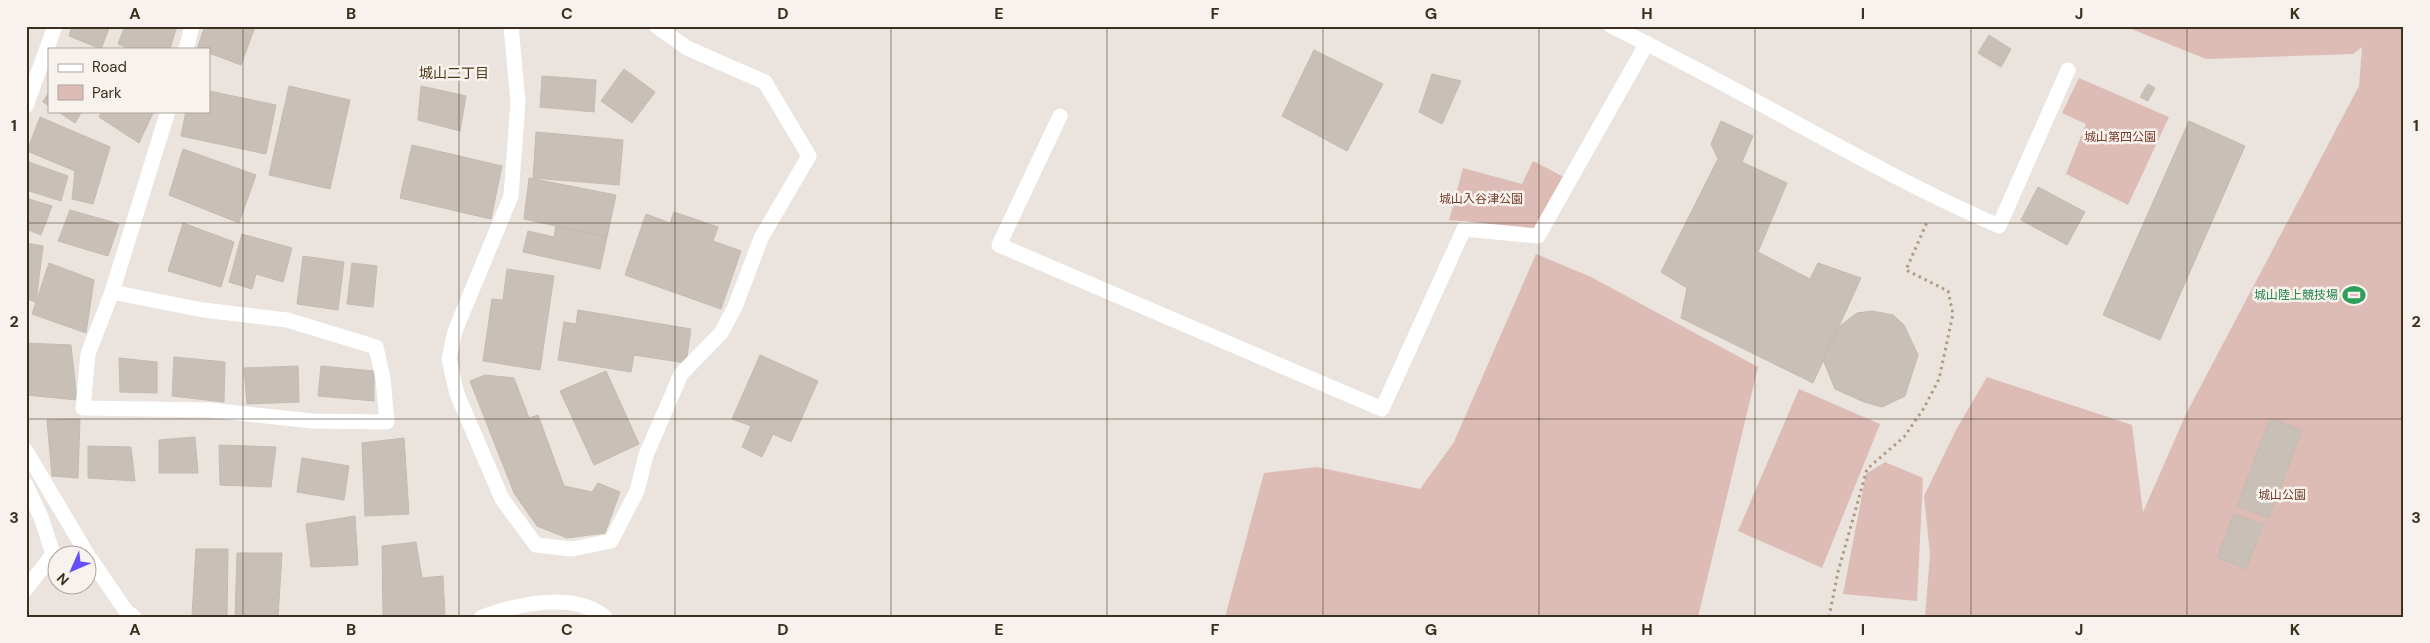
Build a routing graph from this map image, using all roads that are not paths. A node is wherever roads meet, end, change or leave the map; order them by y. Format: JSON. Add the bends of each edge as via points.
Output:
{"nodes":[{"id":1,"x":55,"y":26,"type":"edge"},
{"id":2,"x":192,"y":26,"type":"edge"},
{"id":3,"x":511,"y":26,"type":"edge"},
{"id":4,"x":656,"y":26,"type":"edge"},
{"id":5,"x":1611,"y":26,"type":"edge"},
{"id":6,"x":1648,"y":43,"type":"junction"},
{"id":7,"x":186,"y":48,"type":"edge"},
{"id":8,"x":2068,"y":70,"type":"dead end"},
{"id":9,"x":26,"y":106,"type":"edge"},
{"id":10,"x":168,"y":112,"type":"edge"},
{"id":11,"x":1060,"y":116,"type":"dead end"},
{"id":12,"x":112,"y":292,"type":"junction"},
{"id":13,"x":26,"y":452,"type":"edge"},
{"id":14,"x":26,"y":486,"type":"edge"},
{"id":15,"x":26,"y":589,"type":"edge"},
{"id":16,"x":134,"y":617,"type":"edge"},
{"id":17,"x":482,"y":617,"type":"edge"},
{"id":18,"x":605,"y":617,"type":"edge"}],
"edges":[{"from":1,"to":9,"type":"street"},
{"from":2,"to":7,"type":"street"},
{"from":3,"to":4,"type":"street","via":[[518,102],[511,196],[455,330],[449,359],[457,394],[502,499],[536,545],[572,549],[611,541],[637,491],[646,455],[680,374],[721,333],[735,307],[761,238],[809,156],[765,82],[687,48]]},
{"from":5,"to":6,"type":"street"},
{"from":6,"to":8,"type":"street","via":[[1937,199],[1999,226]]},
{"from":6,"to":11,"type":"street","via":[[1538,236],[1464,230],[1382,409],[1000,244]]},
{"from":10,"to":12,"type":"street"},
{"from":12,"to":12,"type":"street","via":[[88,354],[83,408],[210,410],[312,421],[387,422],[376,347],[287,320],[203,310]]},
{"from":13,"to":16,"type":"street","via":[[87,554],[126,611]]},
{"from":14,"to":15,"type":"street","via":[[41,517],[53,554]]},
{"from":17,"to":18,"type":"street","via":[[503,609],[560,602],[595,608]]}]}
